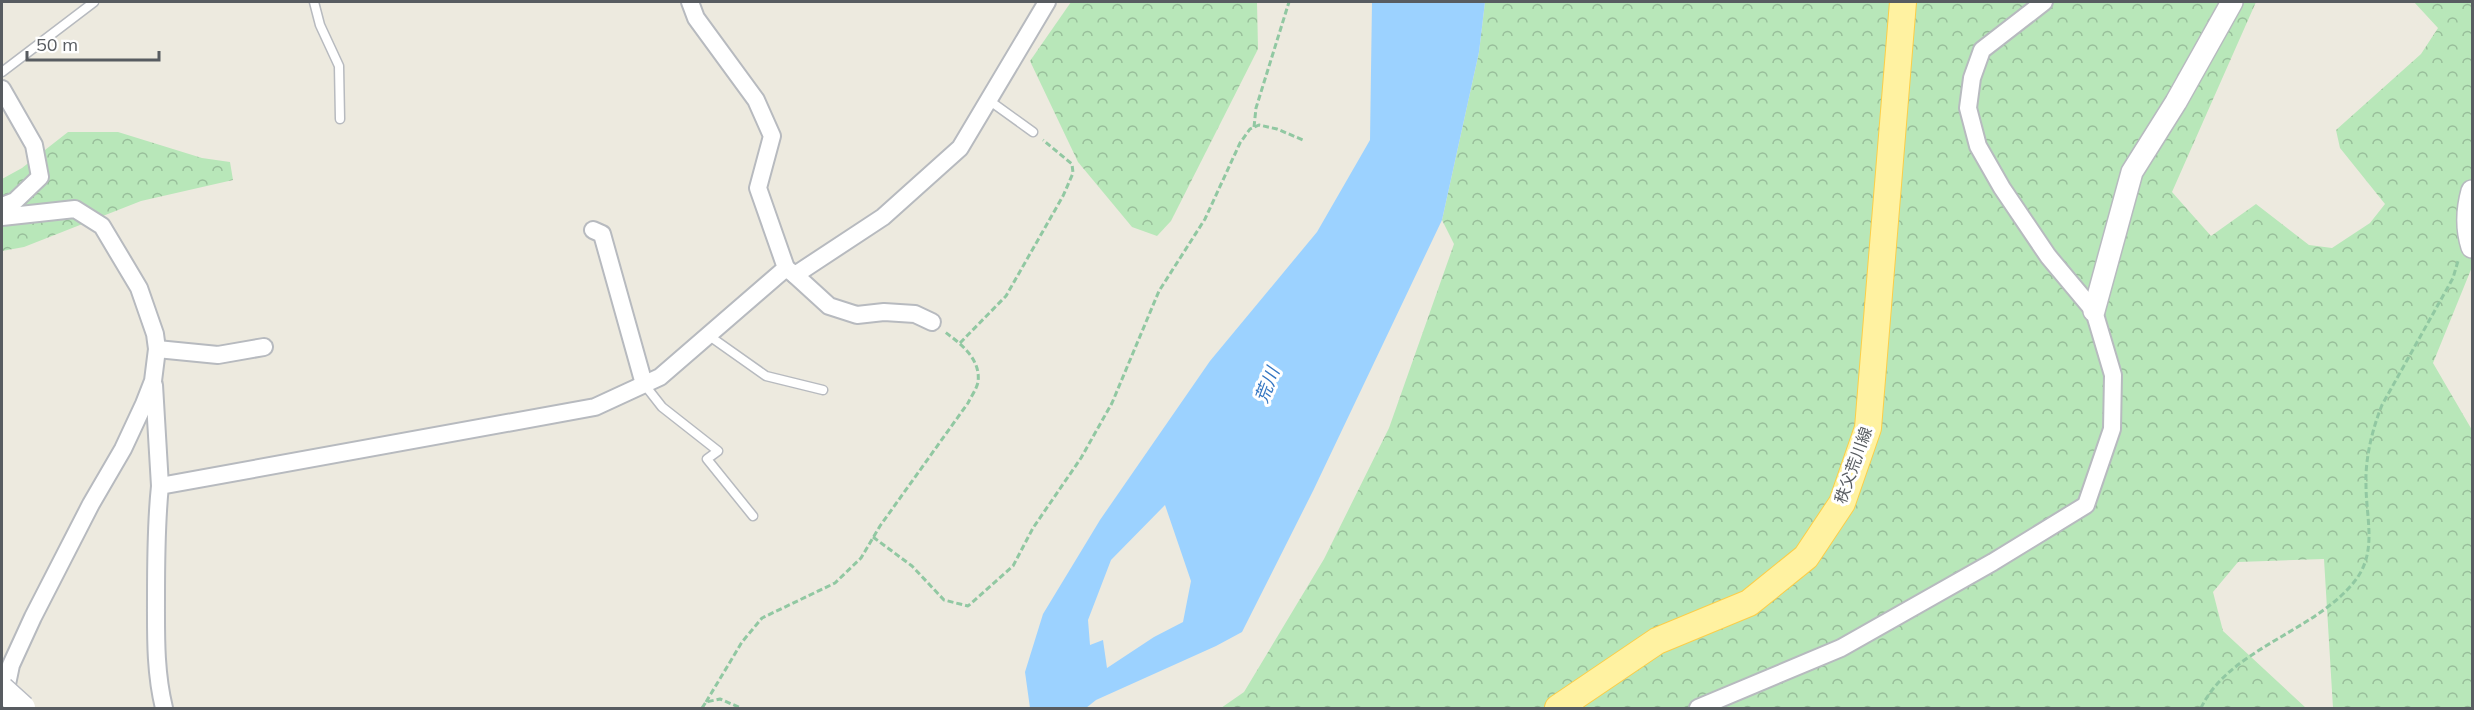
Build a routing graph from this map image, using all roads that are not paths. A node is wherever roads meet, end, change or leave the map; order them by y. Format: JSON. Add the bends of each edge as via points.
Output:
{"nodes":[{"id":1,"x":94,"y":2,"type":"edge"},
{"id":2,"x":314,"y":2,"type":"edge"},
{"id":3,"x":690,"y":2,"type":"edge"},
{"id":4,"x":1047,"y":2,"type":"edge"},
{"id":5,"x":1903,"y":2,"type":"edge"},
{"id":6,"x":2044,"y":2,"type":"edge"},
{"id":7,"x":2232,"y":2,"type":"edge"},
{"id":8,"x":2,"y":72,"type":"edge"},
{"id":9,"x":2,"y":89,"type":"edge"},
{"id":10,"x":990,"y":101,"type":"junction"},
{"id":11,"x":340,"y":119,"type":"dead end"},
{"id":12,"x":1033,"y":132,"type":"road end"},
{"id":13,"x":2472,"y":191,"type":"edge"},
{"id":14,"x":2,"y":206,"type":"edge"},
{"id":15,"x":2,"y":218,"type":"edge"},
{"id":16,"x":593,"y":230,"type":"dead end"},
{"id":17,"x":2470,"y":240,"type":"edge"},
{"id":18,"x":791,"y":272,"type":"junction"},
{"id":19,"x":2094,"y":311,"type":"junction"},
{"id":20,"x":932,"y":322,"type":"road end"},
{"id":21,"x":708,"y":335,"type":"junction"},
{"id":22,"x":264,"y":347,"type":"dead end"},
{"id":23,"x":157,"y":349,"type":"junction"},
{"id":24,"x":153,"y":381,"type":"junction"},
{"id":25,"x":644,"y":384,"type":"junction"},
{"id":26,"x":823,"y":390,"type":"dead end"},
{"id":27,"x":160,"y":486,"type":"junction"},
{"id":28,"x":753,"y":516,"type":"dead end"},
{"id":29,"x":2,"y":689,"type":"edge"},
{"id":30,"x":2,"y":708,"type":"edge"},
{"id":31,"x":23,"y":708,"type":"edge"},
{"id":32,"x":164,"y":708,"type":"edge"},
{"id":33,"x":1558,"y":708,"type":"edge"},
{"id":34,"x":1698,"y":708,"type":"edge"}],
"edges":[{"from":1,"to":8,"type":"lane"},
{"from":2,"to":11,"type":"lane","via":[[339,66]]},
{"from":3,"to":18,"type":"street","via":[[696,18],[756,100],[772,136],[758,188]]},
{"from":4,"to":10,"type":"street"},
{"from":5,"to":33,"type":"main road","name":"秩父荒川線","via":[[1868,428],[1842,503],[1806,557],[1749,603],[1657,641]]},
{"from":6,"to":19,"type":"street","via":[[1982,50],[1972,78],[1968,108],[1978,146],[2002,188],[2049,256]]},
{"from":7,"to":19,"type":"street","via":[[2132,172]]},
{"from":9,"to":14,"type":"street","via":[[34,145],[40,177],[15,201]]},
{"from":10,"to":12,"type":"lane"},
{"from":10,"to":18,"type":"street","via":[[960,148],[883,217]]},
{"from":13,"to":17,"type":"street"},
{"from":15,"to":23,"type":"street","via":[[75,209],[102,226],[139,288],[156,334]]},
{"from":16,"to":25,"type":"street","via":[[602,234]]},
{"from":18,"to":20,"type":"street","via":[[829,306],[857,315],[915,314]]},
{"from":18,"to":21,"type":"street"},
{"from":19,"to":34,"type":"street","via":[[2113,375],[2112,429],[2086,505],[1841,648]]},
{"from":21,"to":25,"type":"street","via":[[660,377]]},
{"from":21,"to":26,"type":"lane","via":[[766,376]]},
{"from":22,"to":23,"type":"street","via":[[218,355]]},
{"from":23,"to":24,"type":"street"},
{"from":24,"to":27,"type":"street"},
{"from":24,"to":30,"type":"street","via":[[123,449],[91,504],[11,665]]},
{"from":25,"to":27,"type":"street","via":[[595,406]]},
{"from":25,"to":28,"type":"lane","via":[[662,407],[718,451],[707,459]]},
{"from":27,"to":32,"type":"street","via":[[156,525],[156,644],[157,679]]},
{"from":29,"to":31,"type":"main road","bridge":true}]}
